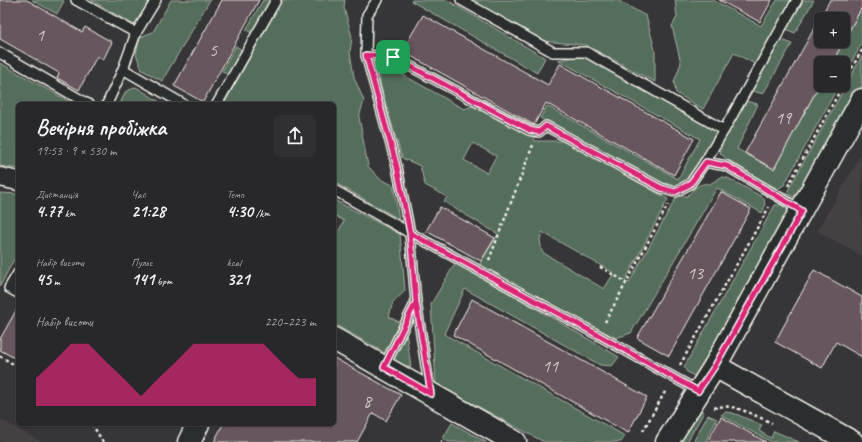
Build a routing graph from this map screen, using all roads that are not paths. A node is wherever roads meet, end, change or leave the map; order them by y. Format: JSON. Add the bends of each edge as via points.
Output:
{"nodes":[{"id":1,"x":76,"y":0,"type":"edge"},
{"id":2,"x":156,"y":0,"type":"edge"},
{"id":3,"x":276,"y":0,"type":"edge"},
{"id":4,"x":377,"y":0,"type":"edge"},
{"id":5,"x":461,"y":0,"type":"edge"},
{"id":6,"x":797,"y":0,"type":"edge"},
{"id":7,"x":136,"y":33,"type":"junction"},
{"id":8,"x":0,"y":54,"type":"edge"},
{"id":9,"x":366,"y":55,"type":"junction"},
{"id":10,"x":123,"y":69,"type":"junction"},
{"id":11,"x":862,"y":100,"type":"edge"},
{"id":12,"x":84,"y":102,"type":"edge"},
{"id":13,"x":108,"y":102,"type":"edge"},
{"id":14,"x":180,"y":102,"type":"edge"},
{"id":15,"x":218,"y":102,"type":"edge"},
{"id":16,"x":724,"y":130,"type":"junction"},
{"id":17,"x":706,"y":162,"type":"junction"},
{"id":18,"x":0,"y":177,"type":"edge"},
{"id":19,"x":16,"y":181,"type":"edge"},
{"id":20,"x":336,"y":191,"type":"edge"},
{"id":21,"x":802,"y":211,"type":"junction"},
{"id":22,"x":410,"y":233,"type":"junction"},
{"id":23,"x":16,"y":276,"type":"edge"},
{"id":24,"x":16,"y":292,"type":"edge"},
{"id":25,"x":416,"y":302,"type":"junction"},
{"id":26,"x":336,"y":341,"type":"edge"},
{"id":27,"x":715,"y":366,"type":"junction"},
{"id":28,"x":384,"y":367,"type":"junction"},
{"id":29,"x":431,"y":394,"type":"junction"},
{"id":30,"x":703,"y":401,"type":"junction"},
{"id":31,"x":197,"y":426,"type":"edge"},
{"id":32,"x":189,"y":442,"type":"edge"},
{"id":33,"x":515,"y":442,"type":"edge"},
{"id":34,"x":667,"y":442,"type":"edge"},
{"id":35,"x":852,"y":442,"type":"edge"}],
"edges":[{"from":1,"to":7,"type":"lane"},
{"from":2,"to":7,"type":"lane"},
{"from":3,"to":15,"type":"lane"},
{"from":4,"to":9,"type":"lane","via":[[367,16]]},
{"from":5,"to":16,"type":"lane","via":[[553,52],[586,52]]},
{"from":6,"to":16,"type":"lane"},
{"from":7,"to":10,"type":"lane"},
{"from":8,"to":12,"type":"lane"},
{"from":9,"to":17,"type":"lane","via":[[393,57],[530,130],[539,132],[546,126],[661,188],[675,192],[690,184]]},
{"from":9,"to":22,"type":"lane","via":[[397,167]]},
{"from":10,"to":13,"type":"lane"},
{"from":10,"to":14,"type":"lane"},
{"from":11,"to":21,"type":"street"},
{"from":16,"to":17,"type":"lane"},
{"from":17,"to":21,"type":"lane","via":[[727,166]]},
{"from":18,"to":19,"type":"street"},
{"from":20,"to":22,"type":"lane"},
{"from":21,"to":27,"type":"street"},
{"from":22,"to":25,"type":"lane"},
{"from":22,"to":30,"type":"lane","via":[[673,378]]},
{"from":23,"to":24,"type":"lane","via":[[9,288]]},
{"from":25,"to":28,"type":"lane"},
{"from":25,"to":29,"type":"lane"},
{"from":26,"to":28,"type":"street"},
{"from":27,"to":30,"type":"street"},
{"from":27,"to":35,"type":"street"},
{"from":28,"to":29,"type":"street"},
{"from":29,"to":33,"type":"street"},
{"from":30,"to":34,"type":"street"},
{"from":31,"to":32,"type":"street"}]}
